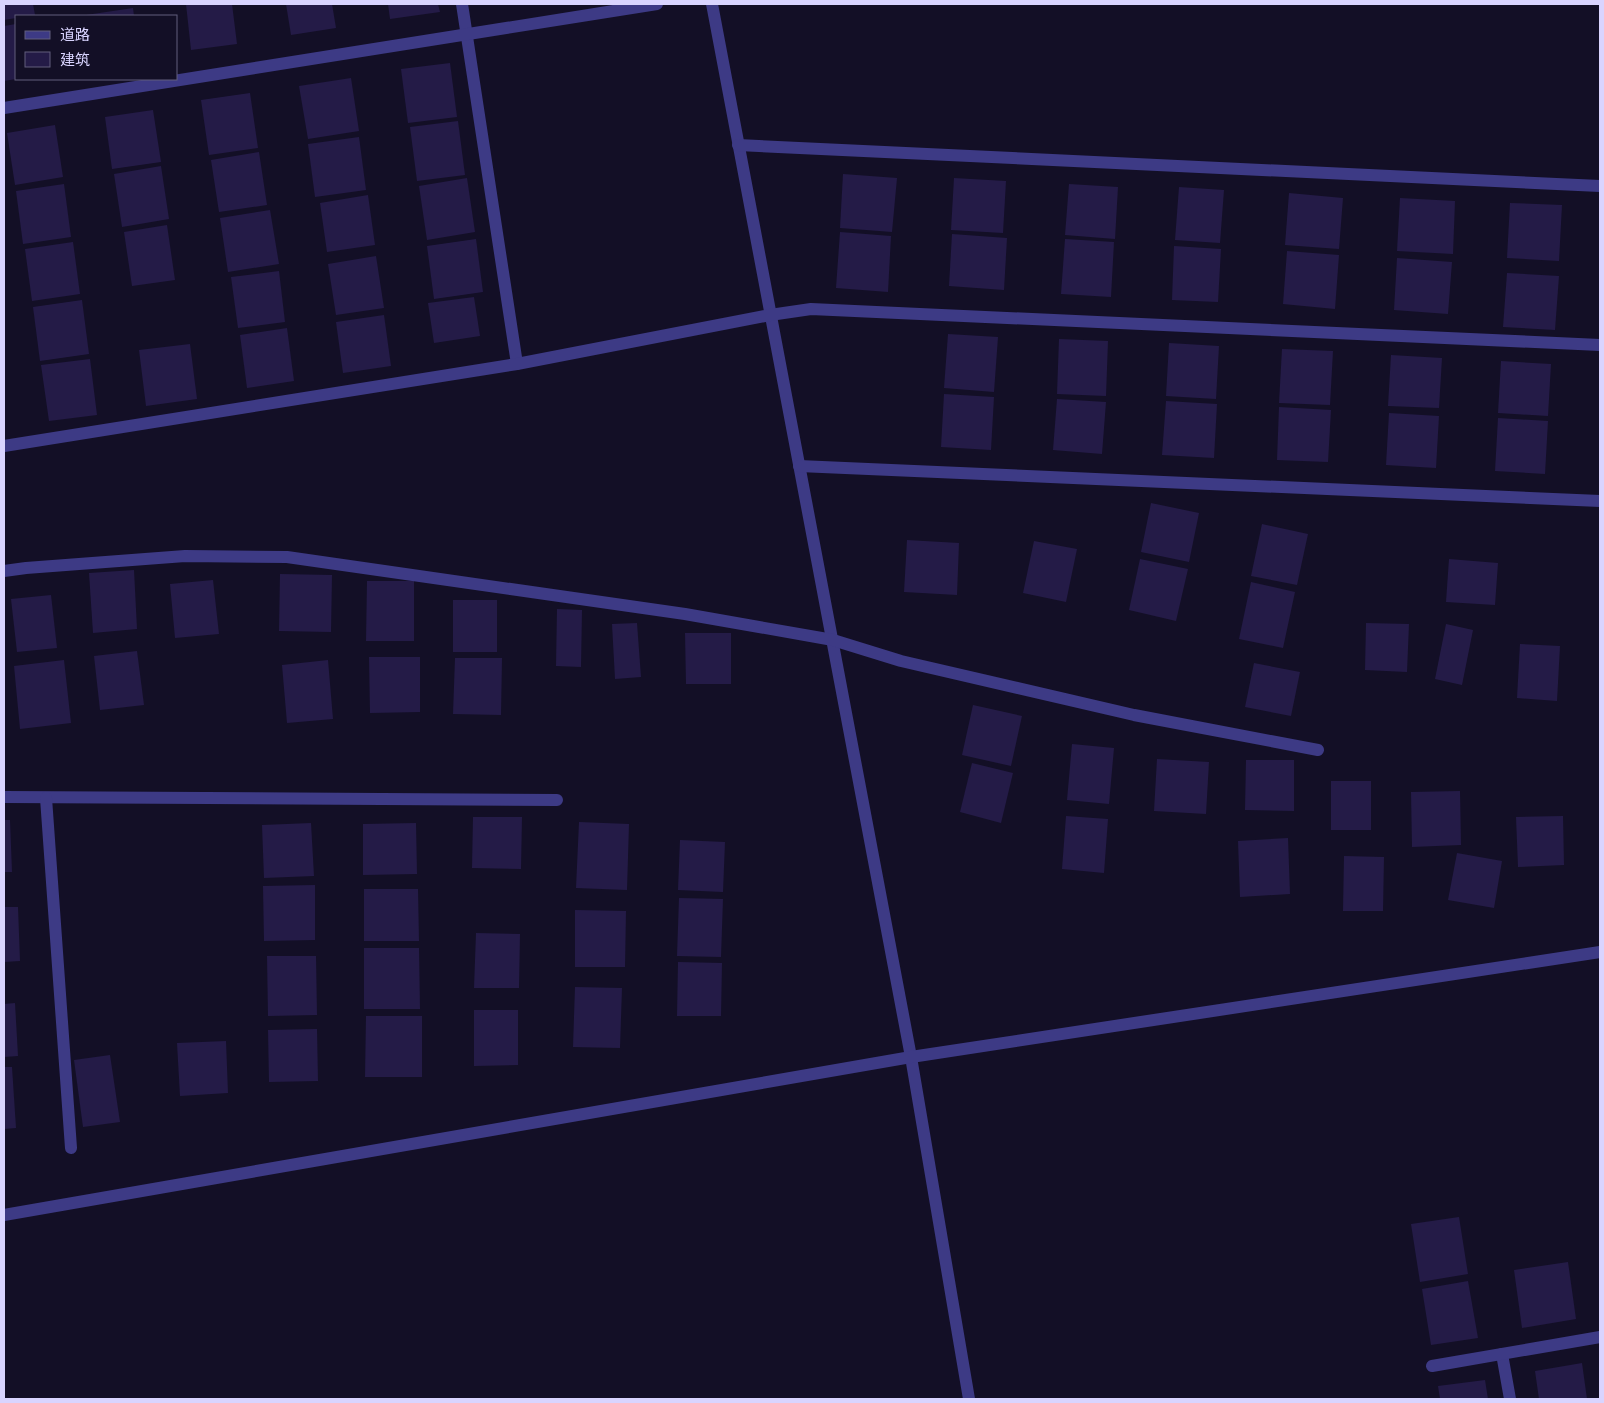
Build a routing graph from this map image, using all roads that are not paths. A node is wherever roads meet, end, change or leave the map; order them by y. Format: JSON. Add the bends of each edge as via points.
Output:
{"nodes":[{"id":1,"x":462,"y":4,"type":"edge"},
{"id":2,"x":657,"y":4,"type":"edge"},
{"id":3,"x":712,"y":4,"type":"edge"},
{"id":4,"x":467,"y":35,"type":"junction"},
{"id":5,"x":4,"y":108,"type":"edge"},
{"id":6,"x":738,"y":145,"type":"junction"},
{"id":7,"x":1600,"y":186,"type":"edge"},
{"id":8,"x":770,"y":315,"type":"junction"},
{"id":9,"x":1600,"y":344,"type":"edge"},
{"id":10,"x":517,"y":364,"type":"junction"},
{"id":11,"x":4,"y":446,"type":"edge"},
{"id":12,"x":800,"y":466,"type":"junction"},
{"id":13,"x":1600,"y":500,"type":"edge"},
{"id":14,"x":4,"y":571,"type":"edge"},
{"id":15,"x":833,"y":640,"type":"junction"},
{"id":16,"x":1318,"y":750,"type":"dead end"},
{"id":17,"x":4,"y":797,"type":"edge"},
{"id":18,"x":46,"y":798,"type":"junction"},
{"id":19,"x":557,"y":800,"type":"dead end"},
{"id":20,"x":1600,"y":952,"type":"edge"},
{"id":21,"x":911,"y":1057,"type":"junction"},
{"id":22,"x":71,"y":1148,"type":"dead end"},
{"id":23,"x":4,"y":1215,"type":"edge"},
{"id":24,"x":1600,"y":1337,"type":"edge"},
{"id":25,"x":1502,"y":1354,"type":"junction"},
{"id":26,"x":1432,"y":1366,"type":"dead end"},
{"id":27,"x":969,"y":1399,"type":"edge"},
{"id":28,"x":1510,"y":1399,"type":"edge"}],
"edges":[{"from":1,"to":4,"type":"street"},
{"from":2,"to":4,"type":"street"},
{"from":3,"to":6,"type":"street"},
{"from":4,"to":5,"type":"street"},
{"from":4,"to":10,"type":"street"},
{"from":6,"to":7,"type":"street"},
{"from":6,"to":8,"type":"street"},
{"from":8,"to":9,"type":"street","via":[[811,309]]},
{"from":8,"to":10,"type":"street"},
{"from":8,"to":12,"type":"street"},
{"from":10,"to":11,"type":"street"},
{"from":12,"to":13,"type":"street"},
{"from":12,"to":15,"type":"street"},
{"from":14,"to":15,"type":"street","via":[[185,556],[287,557],[685,614]]},
{"from":15,"to":16,"type":"street","via":[[901,661],[1134,715]]},
{"from":15,"to":21,"type":"street"},
{"from":17,"to":18,"type":"street"},
{"from":18,"to":19,"type":"street"},
{"from":18,"to":22,"type":"street"},
{"from":20,"to":21,"type":"street"},
{"from":21,"to":23,"type":"street"},
{"from":21,"to":27,"type":"street"},
{"from":24,"to":25,"type":"street"},
{"from":25,"to":26,"type":"street"},
{"from":25,"to":28,"type":"street"}]}
